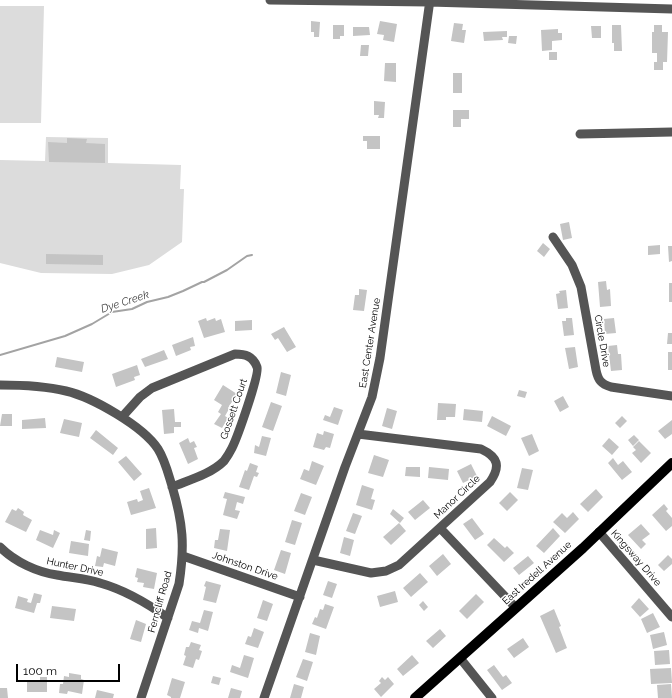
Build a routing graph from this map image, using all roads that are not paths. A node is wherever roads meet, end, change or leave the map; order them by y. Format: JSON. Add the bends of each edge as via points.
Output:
{"nodes":[{"id":1,"x":270,"y":0,"type":"edge"},
{"id":2,"x":429,"y":1,"type":"edge"},
{"id":3,"x":672,"y":9,"type":"edge"},
{"id":4,"x":672,"y":132,"type":"edge"},
{"id":5,"x":580,"y":134,"type":"dead end"},
{"id":6,"x":553,"y":238,"type":"dead end"},
{"id":7,"x":0,"y":385,"type":"edge"},
{"id":8,"x":672,"y":396,"type":"edge"},
{"id":9,"x":122,"y":417,"type":"junction"},
{"id":10,"x":358,"y":434,"type":"junction"},
{"id":11,"x":672,"y":463,"type":"edge"},
{"id":12,"x":172,"y":487,"type":"junction"},
{"id":13,"x":440,"y":528,"type":"junction"},
{"id":14,"x":599,"y":532,"type":"junction"},
{"id":15,"x":0,"y":547,"type":"edge"},
{"id":16,"x":183,"y":556,"type":"junction"},
{"id":17,"x":313,"y":560,"type":"junction"},
{"id":18,"x":300,"y":597,"type":"junction"},
{"id":19,"x":516,"y":608,"type":"junction"},
{"id":20,"x":672,"y":617,"type":"edge"},
{"id":21,"x":168,"y":618,"type":"junction"},
{"id":22,"x":460,"y":658,"type":"junction"},
{"id":23,"x":141,"y":698,"type":"edge"},
{"id":24,"x":264,"y":698,"type":"edge"},
{"id":25,"x":415,"y":698,"type":"edge"},
{"id":26,"x":492,"y":698,"type":"edge"}],
"edges":[{"from":1,"to":2,"type":"street"},
{"from":2,"to":3,"type":"street"},
{"from":2,"to":10,"type":"street","name":"East Center Avenue","via":[[380,358],[372,397]]},
{"from":4,"to":5,"type":"street"},
{"from":6,"to":8,"type":"street","name":"Circle Drive","via":[[572,265],[581,287],[600,382],[611,388]]},
{"from":7,"to":9,"type":"street","name":"Ferncliff Road","via":[[40,386],[68,391]]},
{"from":9,"to":12,"type":"street","name":"Ferncliff Road","via":[[157,448]]},
{"from":9,"to":12,"type":"street","name":"Gossett Court","via":[[140,397],[171,379],[235,354],[246,354],[252,359],[258,368],[256,380],[232,448],[224,460],[214,468]]},
{"from":10,"to":13,"type":"street","name":"Manor Circle","via":[[481,449],[491,454],[496,462],[496,473],[490,482]]},
{"from":10,"to":17,"type":"street","name":"East Center Avenue"},
{"from":11,"to":14,"type":"main road","name":"East Iredell Avenue"},
{"from":12,"to":16,"type":"street","name":"Ferncliff Road","via":[[179,511]]},
{"from":13,"to":17,"type":"street","name":"Manor Circle","via":[[399,565],[386,571],[371,573]]},
{"from":13,"to":19,"type":"street"},
{"from":14,"to":19,"type":"main road","name":"East Iredell Avenue"},
{"from":14,"to":20,"type":"street","name":"Kingsway Drive"},
{"from":15,"to":21,"type":"street","name":"Hunter Drive","via":[[19,562],[37,570],[57,576],[86,579],[115,588],[147,603]]},
{"from":16,"to":18,"type":"street","name":"Johnston Drive"},
{"from":16,"to":21,"type":"street","name":"Ferncliff Road","via":[[179,584]]},
{"from":17,"to":18,"type":"street","name":"East Center Avenue"},
{"from":18,"to":24,"type":"street","name":"East Center Avenue"},
{"from":19,"to":22,"type":"main road","name":"East Iredell Avenue"},
{"from":21,"to":23,"type":"street","name":"Ferncliff Road"},
{"from":22,"to":25,"type":"main road","name":"East Iredell Avenue"},
{"from":22,"to":26,"type":"street"}]}
